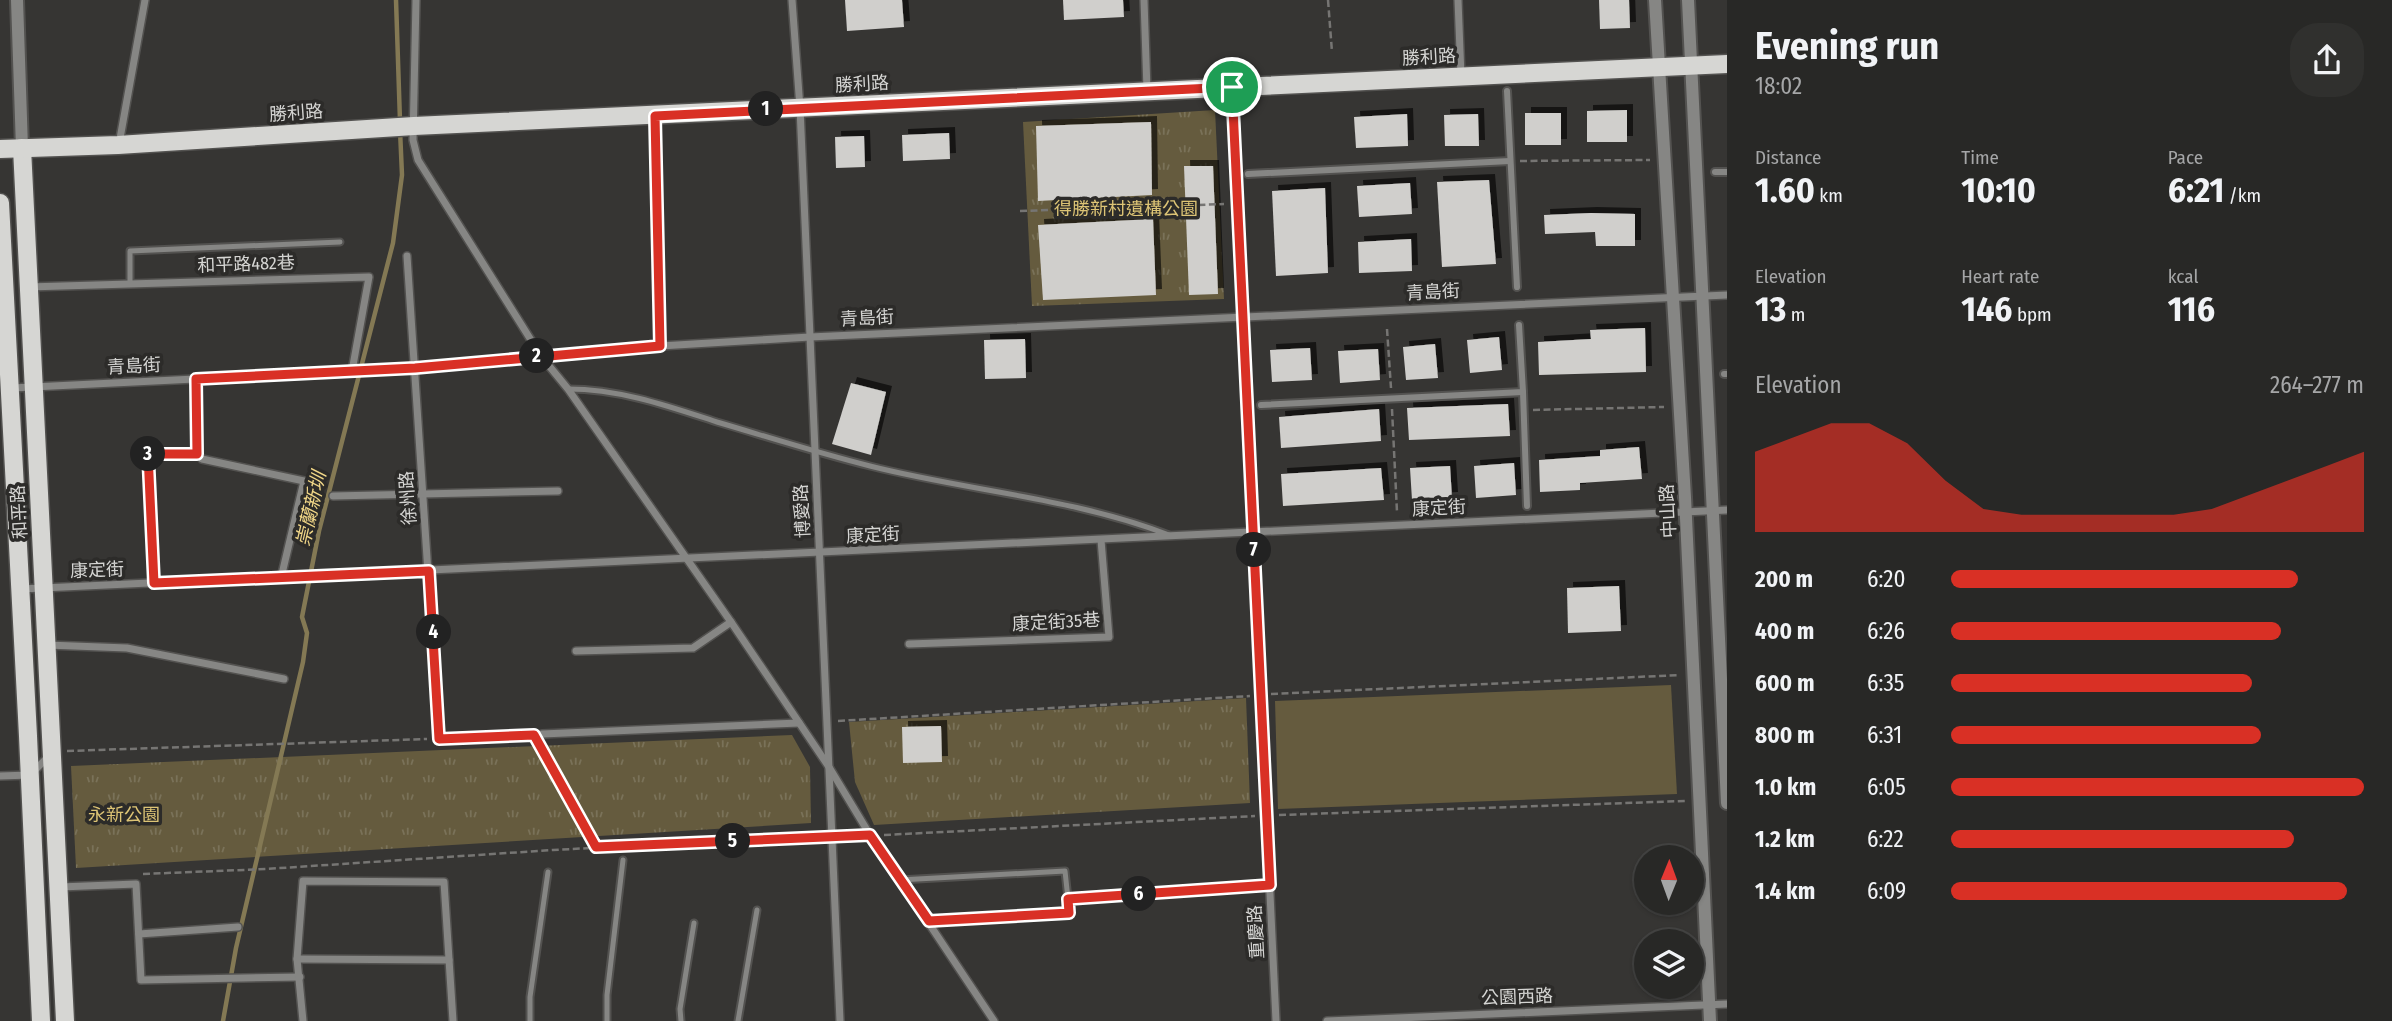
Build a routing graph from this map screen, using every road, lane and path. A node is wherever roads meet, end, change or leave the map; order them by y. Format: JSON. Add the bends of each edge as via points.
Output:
{"nodes":[{"id":1,"x":17,"y":0,"type":"edge"},
{"id":2,"x":145,"y":0,"type":"edge"},
{"id":3,"x":416,"y":0,"type":"edge"},
{"id":4,"x":792,"y":0,"type":"edge"},
{"id":5,"x":1144,"y":0,"type":"edge"},
{"id":6,"x":1328,"y":0,"type":"edge"},
{"id":7,"x":1458,"y":0,"type":"edge"},
{"id":8,"x":1655,"y":0,"type":"edge"},
{"id":9,"x":1688,"y":0,"type":"edge"},
{"id":10,"x":1332,"y":52,"type":"dead end"},
{"id":11,"x":1727,"y":64,"type":"edge"},
{"id":12,"x":1692,"y":65,"type":"junction"},
{"id":13,"x":1658,"y":67,"type":"junction"},
{"id":14,"x":1461,"y":77,"type":"junction"},
{"id":15,"x":1232,"y":87,"type":"junction"},
{"id":16,"x":1147,"y":91,"type":"junction"},
{"id":17,"x":1507,"y":91,"type":"dead end"},
{"id":18,"x":800,"y":108,"type":"junction"},
{"id":19,"x":655,"y":116,"type":"junction"},
{"id":20,"x":405,"y":127,"type":"junction"},
{"id":21,"x":118,"y":145,"type":"junction"},
{"id":22,"x":22,"y":148,"type":"junction"},
{"id":23,"x":0,"y":149,"type":"edge"},
{"id":24,"x":1650,"y":160,"type":"dead end"},
{"id":25,"x":1510,"y":161,"type":"junction"},
{"id":26,"x":1715,"y":172,"type":"dead end"},
{"id":27,"x":1727,"y":172,"type":"edge"},
{"id":28,"x":1248,"y":174,"type":"dead end"},
{"id":29,"x":657,"y":202,"type":"joint"},
{"id":30,"x":0,"y":203,"type":"edge"},
{"id":31,"x":1224,"y":204,"type":"dead end"},
{"id":32,"x":1020,"y":211,"type":"dead end"},
{"id":33,"x":340,"y":242,"type":"dead end"},
{"id":34,"x":407,"y":256,"type":"dead end"},
{"id":35,"x":130,"y":284,"type":"junction"},
{"id":36,"x":28,"y":286,"type":"junction"},
{"id":37,"x":1517,"y":287,"type":"dead end"},
{"id":38,"x":1727,"y":295,"type":"edge"},
{"id":39,"x":1702,"y":296,"type":"junction"},
{"id":40,"x":1674,"y":297,"type":"junction"},
{"id":41,"x":1243,"y":317,"type":"junction"},
{"id":42,"x":1519,"y":325,"type":"dead end"},
{"id":43,"x":1387,"y":329,"type":"dead end"},
{"id":44,"x":4,"y":333,"type":"edge"},
{"id":45,"x":810,"y":337,"type":"junction"},
{"id":46,"x":660,"y":346,"type":"junction"},
{"id":47,"x":541,"y":356,"type":"junction"},
{"id":48,"x":415,"y":368,"type":"junction"},
{"id":49,"x":352,"y":371,"type":"junction"},
{"id":50,"x":196,"y":379,"type":"junction"},
{"id":51,"x":32,"y":387,"type":"junction"},
{"id":52,"x":9,"y":388,"type":"junction"},
{"id":53,"x":568,"y":390,"type":"junction"},
{"id":54,"x":1522,"y":392,"type":"junction"},
{"id":55,"x":1392,"y":398,"type":"junction"},
{"id":56,"x":1261,"y":405,"type":"dead end"},
{"id":57,"x":1664,"y":407,"type":"dead end"},
{"id":58,"x":1523,"y":411,"type":"junction"},
{"id":59,"x":815,"y":452,"type":"junction"},
{"id":60,"x":202,"y":459,"type":"dead end"},
{"id":61,"x":558,"y":491,"type":"dead end"},
{"id":62,"x":424,"y":493,"type":"junction"},
{"id":63,"x":334,"y":496,"type":"dead end"},
{"id":64,"x":1527,"y":506,"type":"dead end"},
{"id":65,"x":1727,"y":510,"type":"edge"},
{"id":66,"x":1712,"y":511,"type":"junction"},
{"id":67,"x":1397,"y":512,"type":"dead end"},
{"id":68,"x":1686,"y":512,"type":"junction"},
{"id":69,"x":1253,"y":532,"type":"junction"},
{"id":70,"x":1172,"y":536,"type":"junction"},
{"id":71,"x":1101,"y":540,"type":"junction"},
{"id":72,"x":820,"y":553,"type":"junction"},
{"id":73,"x":688,"y":559,"type":"junction"},
{"id":74,"x":429,"y":571,"type":"junction"},
{"id":75,"x":281,"y":578,"type":"junction"},
{"id":76,"x":154,"y":583,"type":"junction"},
{"id":77,"x":44,"y":588,"type":"junction"},
{"id":78,"x":20,"y":589,"type":"junction"},
{"id":79,"x":732,"y":622,"type":"junction"},
{"id":80,"x":1723,"y":636,"type":"edge"},
{"id":81,"x":909,"y":644,"type":"dead end"},
{"id":82,"x":46,"y":645,"type":"junction"},
{"id":83,"x":576,"y":651,"type":"dead end"},
{"id":84,"x":1693,"y":675,"type":"junction"},
{"id":85,"x":285,"y":680,"type":"dead end"},
{"id":86,"x":1261,"y":695,"type":"junction"},
{"id":87,"x":827,"y":722,"type":"junction"},
{"id":88,"x":799,"y":723,"type":"junction"},
{"id":89,"x":542,"y":734,"type":"dead end"},
{"id":90,"x":439,"y":739,"type":"junction"},
{"id":91,"x":48,"y":749,"type":"junction"},
{"id":92,"x":829,"y":767,"type":"junction"},
{"id":93,"x":30,"y":775,"type":"junction"},
{"id":94,"x":0,"y":776,"type":"edge"},
{"id":95,"x":1699,"y":800,"type":"junction"},
{"id":96,"x":1727,"y":803,"type":"edge"},
{"id":97,"x":1266,"y":816,"type":"junction"},
{"id":98,"x":870,"y":835,"type":"junction"},
{"id":99,"x":832,"y":836,"type":"junction"},
{"id":100,"x":596,"y":847,"type":"junction"},
{"id":101,"x":623,"y":860,"type":"dead end"},
{"id":102,"x":548,"y":872,"type":"dead end"},
{"id":103,"x":140,"y":874,"type":"dead end"},
{"id":104,"x":899,"y":880,"type":"junction"},
{"id":105,"x":1270,"y":885,"type":"junction"},
{"id":106,"x":60,"y":887,"type":"junction"},
{"id":107,"x":1068,"y":899,"type":"junction"},
{"id":108,"x":757,"y":910,"type":"dead end"},
{"id":109,"x":929,"y":921,"type":"junction"},
{"id":110,"x":694,"y":923,"type":"dead end"},
{"id":111,"x":239,"y":927,"type":"dead end"},
{"id":112,"x":139,"y":934,"type":"junction"},
{"id":113,"x":297,"y":959,"type":"junction"},
{"id":114,"x":449,"y":960,"type":"junction"},
{"id":115,"x":300,"y":978,"type":"junction"},
{"id":116,"x":1727,"y":1004,"type":"edge"},
{"id":117,"x":1709,"y":1005,"type":"junction"},
{"id":118,"x":1491,"y":1017,"type":"edge"},
{"id":119,"x":41,"y":1021,"type":"edge"},
{"id":120,"x":65,"y":1021,"type":"edge"},
{"id":121,"x":303,"y":1021,"type":"edge"},
{"id":122,"x":453,"y":1021,"type":"edge"},
{"id":123,"x":530,"y":1021,"type":"edge"},
{"id":124,"x":607,"y":1021,"type":"edge"},
{"id":125,"x":681,"y":1021,"type":"edge"},
{"id":126,"x":738,"y":1021,"type":"edge"},
{"id":127,"x":840,"y":1021,"type":"edge"},
{"id":128,"x":994,"y":1021,"type":"edge"},
{"id":129,"x":1276,"y":1021,"type":"edge"},
{"id":130,"x":1327,"y":1021,"type":"edge"},
{"id":131,"x":1710,"y":1021,"type":"edge"}],
"edges":[{"from":1,"to":22,"type":"street","name":"和平路"},
{"from":2,"to":21,"type":"street"},
{"from":3,"to":20,"type":"street"},
{"from":4,"to":18,"type":"street","name":"博愛路"},
{"from":5,"to":16,"type":"street"},
{"from":6,"to":10,"type":"path"},
{"from":7,"to":14,"type":"street"},
{"from":8,"to":13,"type":"street","name":"中山路"},
{"from":9,"to":12,"type":"street"},
{"from":11,"to":12,"type":"main road","name":"勝利路"},
{"from":12,"to":13,"type":"main road","name":"勝利路"},
{"from":12,"to":39,"type":"street"},
{"from":13,"to":14,"type":"main road","name":"勝利路"},
{"from":13,"to":40,"type":"street","name":"中山路"},
{"from":14,"to":15,"type":"main road","name":"勝利路"},
{"from":15,"to":16,"type":"main road","name":"勝利路"},
{"from":15,"to":41,"type":"street","name":"重慶路"},
{"from":16,"to":18,"type":"main road","name":"勝利路"},
{"from":17,"to":25,"type":"street"},
{"from":18,"to":19,"type":"main road","name":"勝利路"},
{"from":18,"to":45,"type":"street","name":"博愛路"},
{"from":19,"to":20,"type":"main road","name":"勝利路"},
{"from":19,"to":29,"type":"path"},
{"from":20,"to":21,"type":"main road","name":"勝利路"},
{"from":20,"to":47,"type":"street","via":[[418,160]]},
{"from":21,"to":22,"type":"main road","name":"勝利路"},
{"from":22,"to":23,"type":"main road","name":"勝利路"},
{"from":22,"to":36,"type":"main road","name":"和平路"},
{"from":24,"to":25,"type":"path"},
{"from":25,"to":28,"type":"street"},
{"from":25,"to":37,"type":"street"},
{"from":26,"to":27,"type":"street"},
{"from":29,"to":46,"type":"street"},
{"from":30,"to":44,"type":"main road","name":"和平路"},
{"from":31,"to":32,"type":"path"},
{"from":33,"to":35,"type":"lane","via":[[130,251]]},
{"from":34,"to":48,"type":"street","name":"徐州路"},
{"from":35,"to":36,"type":"street","name":"和平路482巷"},
{"from":35,"to":49,"type":"street","name":"和平路482巷","via":[[369,277]]},
{"from":36,"to":51,"type":"main road","name":"和平路"},
{"from":38,"to":39,"type":"street","name":"青島街"},
{"from":39,"to":40,"type":"street","name":"青島街"},
{"from":39,"to":66,"type":"street"},
{"from":40,"to":41,"type":"street","name":"青島街"},
{"from":40,"to":68,"type":"street","name":"中山路"},
{"from":41,"to":45,"type":"street","name":"青島街"},
{"from":41,"to":69,"type":"street","name":"重慶路"},
{"from":42,"to":54,"type":"street"},
{"from":43,"to":55,"type":"path"},
{"from":44,"to":52,"type":"main road","name":"和平路"},
{"from":45,"to":46,"type":"street","name":"青島街"},
{"from":45,"to":59,"type":"street","name":"博愛路"},
{"from":46,"to":47,"type":"street","name":"青島街"},
{"from":47,"to":48,"type":"street","name":"青島街"},
{"from":47,"to":53,"type":"street"},
{"from":48,"to":49,"type":"street","name":"青島街"},
{"from":48,"to":62,"type":"street","name":"徐州路"},
{"from":49,"to":50,"type":"street","name":"青島街"},
{"from":50,"to":51,"type":"street","name":"青島街"},
{"from":50,"to":76,"type":"street","via":[[197,454],[148,454]]},
{"from":51,"to":52,"type":"street","name":"青島街"},
{"from":51,"to":77,"type":"main road","name":"和平路"},
{"from":52,"to":78,"type":"main road","name":"和平路"},
{"from":53,"to":59,"type":"lane","via":[[626,394]]},
{"from":53,"to":73,"type":"street"},
{"from":54,"to":55,"type":"street"},
{"from":54,"to":58,"type":"street"},
{"from":55,"to":56,"type":"street"},
{"from":55,"to":67,"type":"path"},
{"from":57,"to":58,"type":"path"},
{"from":58,"to":64,"type":"street"},
{"from":59,"to":70,"type":"lane","via":[[912,477],[1134,522]]},
{"from":59,"to":72,"type":"street","name":"博愛路"},
{"from":60,"to":75,"type":"street","via":[[304,481]]},
{"from":61,"to":62,"type":"street"},
{"from":62,"to":63,"type":"street"},
{"from":62,"to":74,"type":"street","name":"徐州路"},
{"from":65,"to":66,"type":"street","name":"康定街"},
{"from":66,"to":68,"type":"street","name":"康定街"},
{"from":66,"to":80,"type":"street"},
{"from":68,"to":69,"type":"street","name":"康定街"},
{"from":68,"to":84,"type":"street","name":"中山路"},
{"from":69,"to":70,"type":"street","name":"康定街"},
{"from":69,"to":86,"type":"street","name":"重慶路"},
{"from":70,"to":71,"type":"street","name":"康定街"},
{"from":71,"to":72,"type":"street","name":"康定街"},
{"from":71,"to":81,"type":"street","name":"康定街35巷","via":[[1109,637]]},
{"from":72,"to":73,"type":"street","name":"康定街"},
{"from":72,"to":87,"type":"street","name":"博愛路"},
{"from":73,"to":74,"type":"street","name":"康定街"},
{"from":73,"to":79,"type":"street"},
{"from":74,"to":75,"type":"street","name":"康定街"},
{"from":74,"to":90,"type":"street","name":"徐州路"},
{"from":75,"to":76,"type":"street","name":"康定街"},
{"from":76,"to":77,"type":"street","name":"康定街"},
{"from":77,"to":78,"type":"street","name":"康定街"},
{"from":77,"to":82,"type":"main road","name":"和平路"},
{"from":78,"to":93,"type":"main road","name":"和平路","via":[[32,738]]},
{"from":79,"to":83,"type":"street","via":[[693,648]]},
{"from":79,"to":88,"type":"street"},
{"from":80,"to":96,"type":"street"},
{"from":82,"to":85,"type":"street","via":[[127,648]]},
{"from":82,"to":91,"type":"main road","name":"和平路"},
{"from":84,"to":86,"type":"path"},
{"from":84,"to":95,"type":"street","name":"中山路"},
{"from":86,"to":87,"type":"path"},
{"from":86,"to":97,"type":"street","name":"重慶路"},
{"from":87,"to":92,"type":"street","name":"博愛路"},
{"from":88,"to":89,"type":"street"},
{"from":88,"to":92,"type":"street"},
{"from":90,"to":91,"type":"path"},
{"from":90,"to":100,"type":"path","via":[[534,735]]},
{"from":91,"to":93,"type":"street"},
{"from":91,"to":106,"type":"main road","name":"和平路"},
{"from":92,"to":98,"type":"street"},
{"from":92,"to":99,"type":"street","name":"博愛路"},
{"from":93,"to":94,"type":"street"},
{"from":93,"to":119,"type":"main road","name":"和平路"},
{"from":95,"to":97,"type":"path"},
{"from":95,"to":117,"type":"street","name":"中山路"},
{"from":97,"to":98,"type":"path"},
{"from":97,"to":105,"type":"street","name":"重慶路"},
{"from":98,"to":99,"type":"path"},
{"from":98,"to":104,"type":"street"},
{"from":99,"to":100,"type":"path"},
{"from":99,"to":127,"type":"street","name":"博愛路"},
{"from":100,"to":103,"type":"path"},
{"from":101,"to":124,"type":"lane"},
{"from":102,"to":123,"type":"lane"},
{"from":104,"to":107,"type":"lane","via":[[1065,871]]},
{"from":104,"to":109,"type":"street"},
{"from":105,"to":107,"type":"street"},
{"from":105,"to":129,"type":"street","name":"重慶路"},
{"from":106,"to":112,"type":"street","via":[[136,884]]},
{"from":106,"to":120,"type":"main road","name":"和平路"},
{"from":107,"to":109,"type":"street","via":[[1069,913]]},
{"from":108,"to":126,"type":"lane"},
{"from":109,"to":128,"type":"street"},
{"from":110,"to":125,"type":"lane"},
{"from":111,"to":112,"type":"street"},
{"from":112,"to":115,"type":"street","via":[[141,980]]},
{"from":113,"to":114,"type":"street"},
{"from":113,"to":114,"type":"street","via":[[303,881],[444,882]]},
{"from":113,"to":115,"type":"street"},
{"from":114,"to":122,"type":"street"},
{"from":115,"to":121,"type":"street"},
{"from":116,"to":117,"type":"street","name":"公園西路"},
{"from":117,"to":118,"type":"street","name":"公園西路"},
{"from":117,"to":131,"type":"street","name":"中山路"},
{"from":118,"to":130,"type":"street","name":"公園西路"}]}
